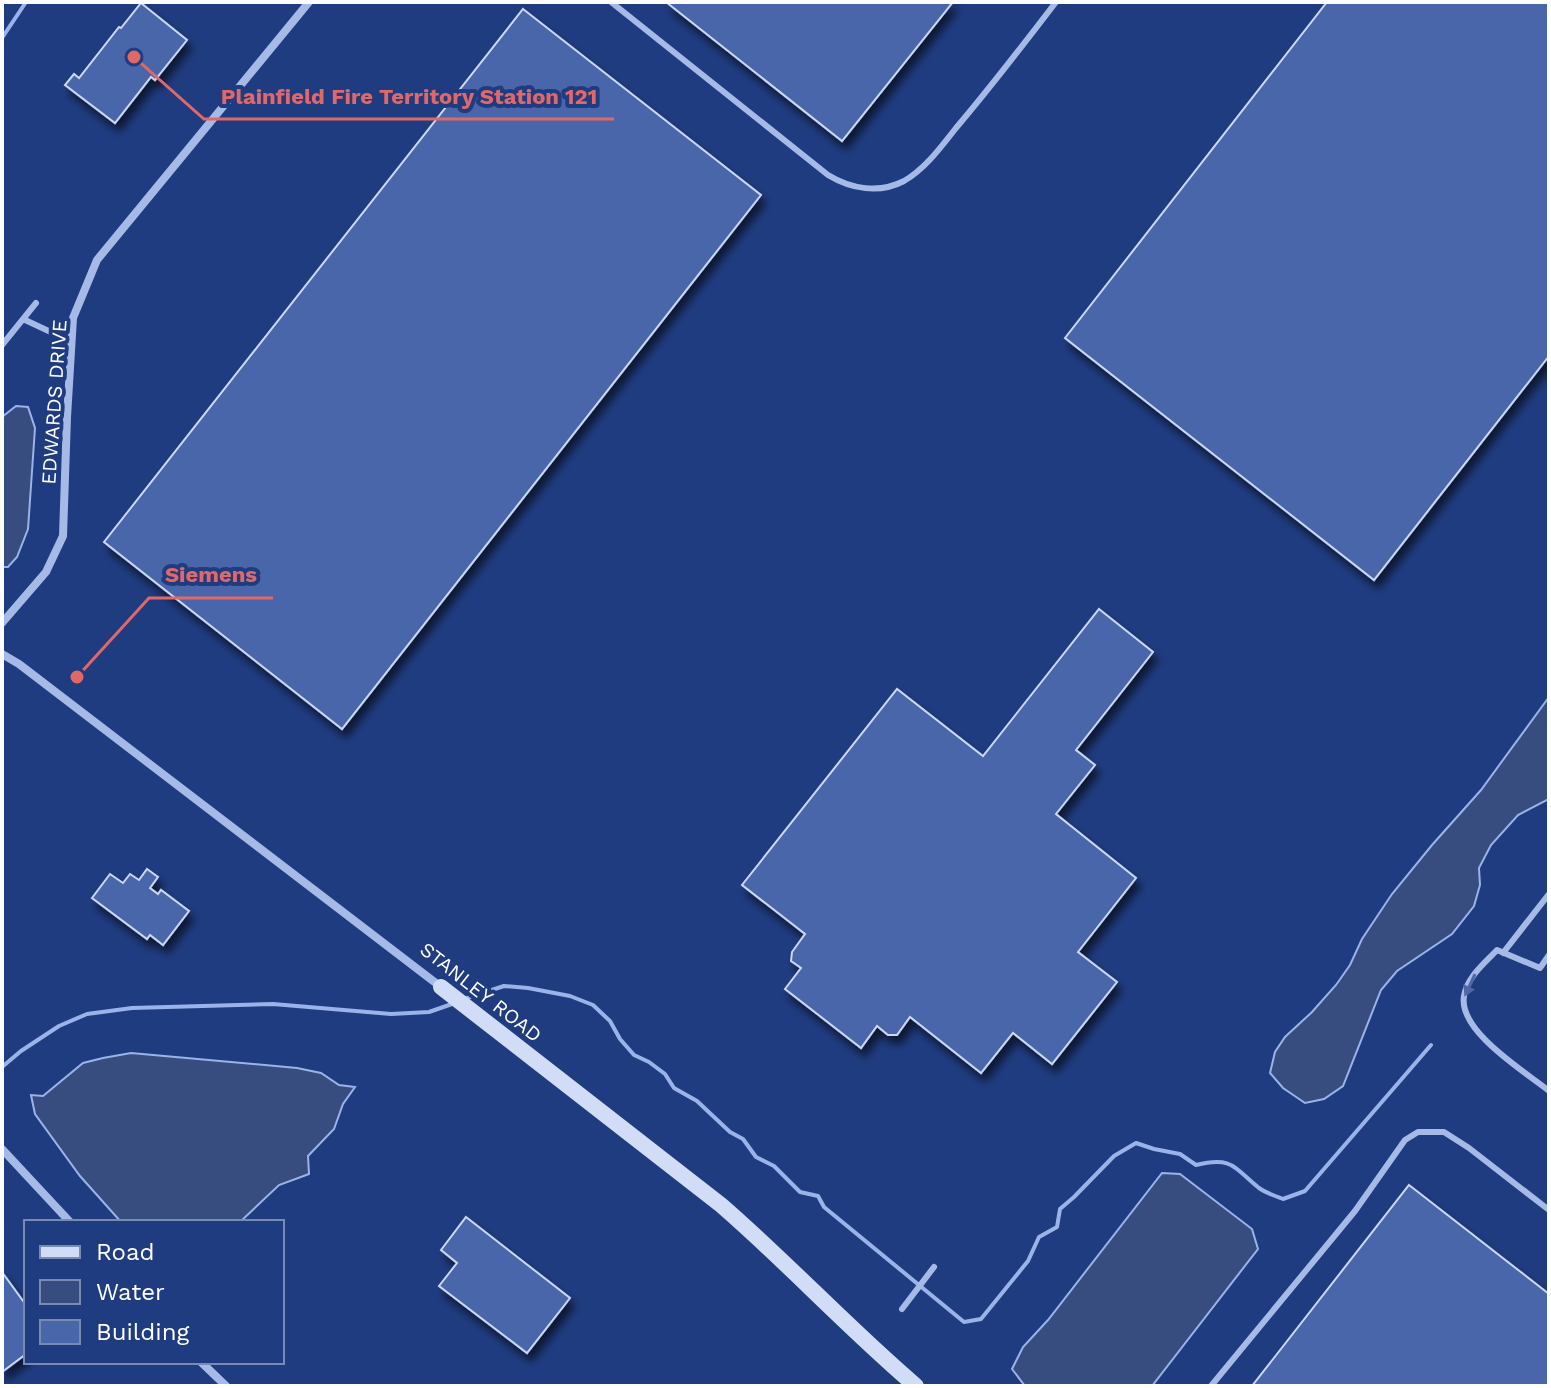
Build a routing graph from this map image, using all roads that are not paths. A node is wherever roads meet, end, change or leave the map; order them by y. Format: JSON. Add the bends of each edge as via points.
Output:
{"nodes":[{"id":1,"x":309,"y":2,"type":"edge"},
{"id":2,"x":611,"y":2,"type":"edge"},
{"id":3,"x":1056,"y":2,"type":"edge"},
{"id":4,"x":36,"y":303,"type":"dead end"},
{"id":5,"x":23,"y":319,"type":"junction"},
{"id":6,"x":72,"y":342,"type":"junction"},
{"id":7,"x":2,"y":345,"type":"edge"},
{"id":8,"x":2,"y":623,"type":"edge"},
{"id":9,"x":2,"y":654,"type":"edge"},
{"id":10,"x":1549,"y":894,"type":"edge"},
{"id":11,"x":1503,"y":953,"type":"junction"},
{"id":12,"x":1549,"y":955,"type":"edge"},
{"id":13,"x":441,"y":987,"type":"joint"},
{"id":14,"x":1549,"y":1091,"type":"edge"},
{"id":15,"x":2,"y":1149,"type":"edge"},
{"id":16,"x":1549,"y":1210,"type":"edge"},
{"id":17,"x":68,"y":1220,"type":"edge"},
{"id":18,"x":934,"y":1267,"type":"dead end"},
{"id":19,"x":902,"y":1309,"type":"dead end"},
{"id":20,"x":203,"y":1364,"type":"edge"},
{"id":21,"x":226,"y":1386,"type":"edge"},
{"id":22,"x":916,"y":1386,"type":"edge"},
{"id":23,"x":1211,"y":1386,"type":"edge"}],
"edges":[{"from":1,"to":6,"type":"street","name":"EDWARDS DRIVE","via":[[97,260],[73,318]]},
{"from":2,"to":3,"type":"lane","via":[[828,175],[871,189],[904,181],[926,163]]},
{"from":4,"to":5,"type":"lane"},
{"from":5,"to":6,"type":"lane"},
{"from":5,"to":7,"type":"lane"},
{"from":6,"to":8,"type":"street","name":"EDWARDS DRIVE","via":[[63,536],[46,572]]},
{"from":9,"to":13,"type":"street","name":"STANLEY ROAD"},
{"from":10,"to":11,"type":"lane"},
{"from":11,"to":12,"type":"lane","via":[[1540,968]]},
{"from":11,"to":14,"type":"lane","one_way":true,"via":[[1497,950],[1473,975],[1464,996],[1466,1016],[1484,1039]]},
{"from":13,"to":22,"type":"street","name":"STANLEY ROAD","via":[[721,1205]]},
{"from":15,"to":17,"type":"street"},
{"from":16,"to":23,"type":"lane","via":[[1444,1132],[1418,1132],[1405,1140],[1355,1211]]},
{"from":18,"to":19,"type":"lane"},
{"from":20,"to":21,"type":"street"}]}
